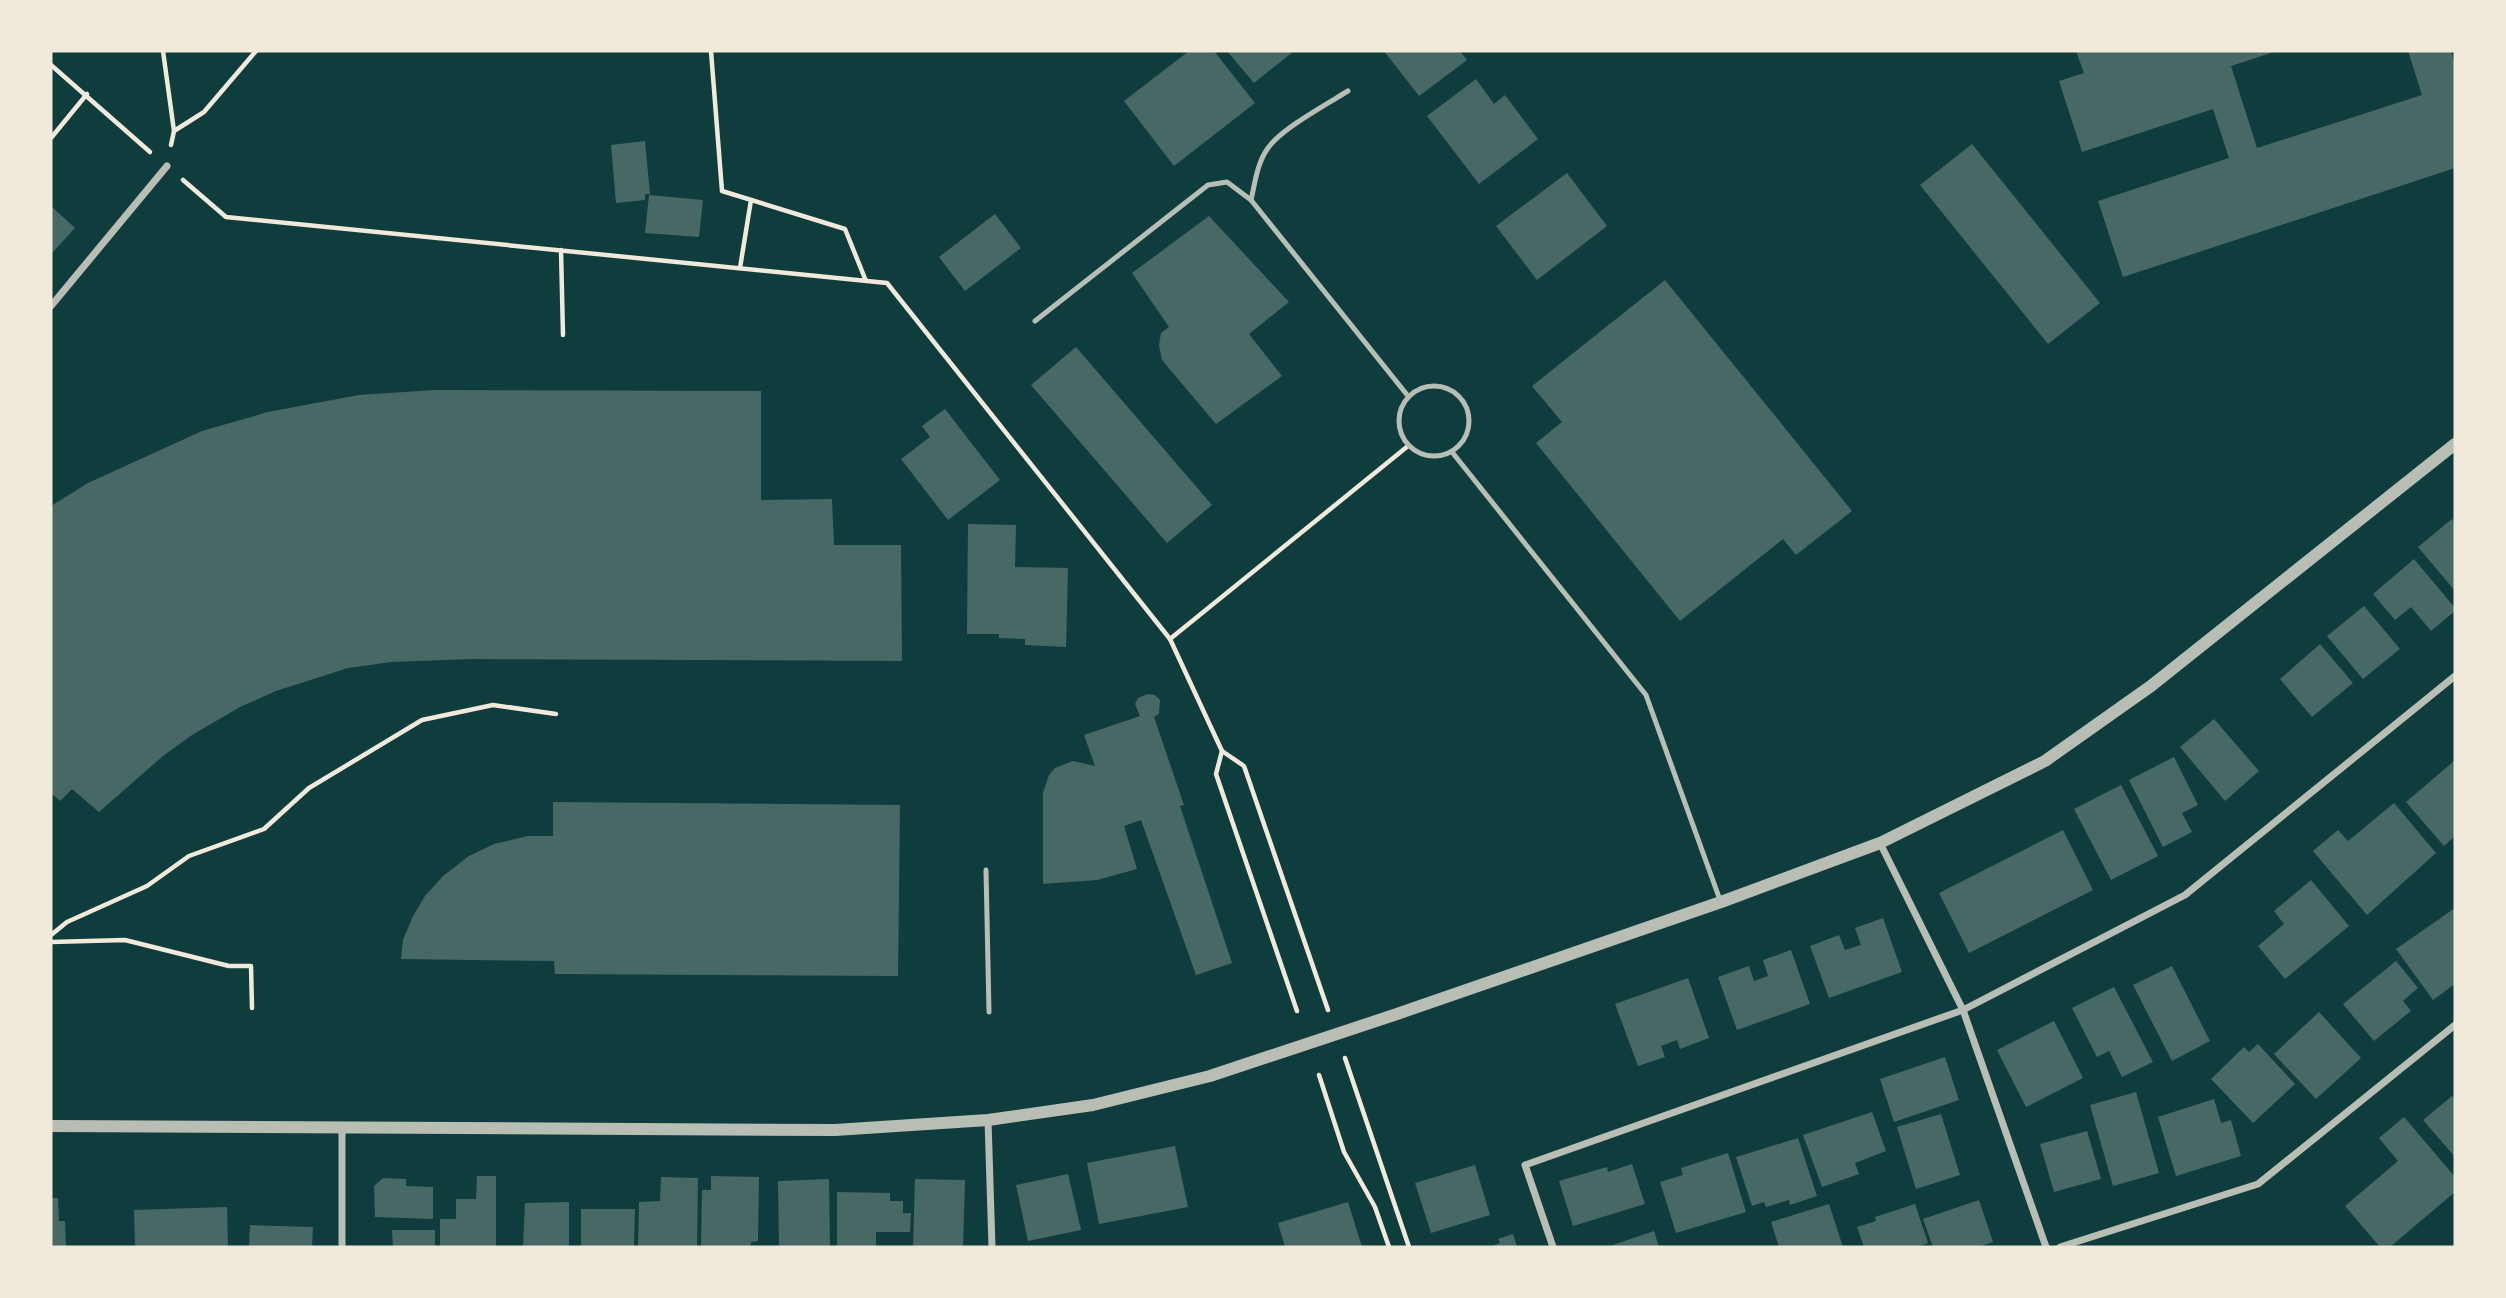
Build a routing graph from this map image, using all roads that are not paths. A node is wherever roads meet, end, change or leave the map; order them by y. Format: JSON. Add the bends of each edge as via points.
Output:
{"nodes":[{"id":1,"x":1348,"y":90,"type":"dead end"},
{"id":2,"x":167,"y":166,"type":"road end"},
{"id":3,"x":1251,"y":200,"type":"junction"},
{"id":4,"x":51,"y":306,"type":"edge"},
{"id":5,"x":1035,"y":321,"type":"dead end"},
{"id":6,"x":1408,"y":396,"type":"junction"},
{"id":7,"x":2455,"y":444,"type":"edge"},
{"id":8,"x":1452,"y":452,"type":"junction"},
{"id":9,"x":2455,"y":676,"type":"edge"},
{"id":10,"x":1880,"y":843,"type":"junction"},
{"id":11,"x":986,"y":870,"type":"dead end"},
{"id":12,"x":1721,"y":902,"type":"junction"},
{"id":13,"x":1963,"y":1010,"type":"junction"},
{"id":14,"x":989,"y":1012,"type":"dead end"},
{"id":15,"x":2455,"y":1025,"type":"edge"},
{"id":16,"x":988,"y":1120,"type":"junction"},
{"id":17,"x":51,"y":1125,"type":"edge"},
{"id":18,"x":342,"y":1126,"type":"junction"},
{"id":19,"x":342,"y":1247,"type":"edge"},
{"id":20,"x":992,"y":1247,"type":"edge"},
{"id":21,"x":1553,"y":1247,"type":"edge"},
{"id":22,"x":2046,"y":1247,"type":"edge"},
{"id":23,"x":2060,"y":1247,"type":"edge"}],
"edges":[{"from":1,"to":3,"type":"lane","via":[[1268,147]]},
{"from":2,"to":4,"type":"street"},
{"from":3,"to":5,"type":"lane","via":[[1227,182],[1208,185]]},
{"from":3,"to":6,"type":"lane"},
{"from":6,"to":8,"type":"lane","via":[[1398,421],[1408,446],[1437,457]]},
{"from":6,"to":8,"type":"lane","via":[[1423,387],[1440,386],[1456,393],[1467,406],[1470,424],[1465,440]]},
{"from":7,"to":10,"type":"street","via":[[2151,686],[2045,761]]},
{"from":8,"to":12,"type":"lane","via":[[1646,695]]},
{"from":9,"to":13,"type":"street","via":[[2185,895]]},
{"from":10,"to":12,"type":"street"},
{"from":10,"to":13,"type":"street"},
{"from":11,"to":14,"type":"lane"},
{"from":12,"to":16,"type":"street","via":[[1210,1076],[1093,1105]]},
{"from":13,"to":21,"type":"street","via":[[1525,1165]]},
{"from":13,"to":22,"type":"street"},
{"from":15,"to":23,"type":"street","via":[[2258,1184]]},
{"from":16,"to":18,"type":"street","via":[[835,1130]]},
{"from":16,"to":20,"type":"street"},
{"from":17,"to":18,"type":"street"},
{"from":18,"to":19,"type":"street"}]}
